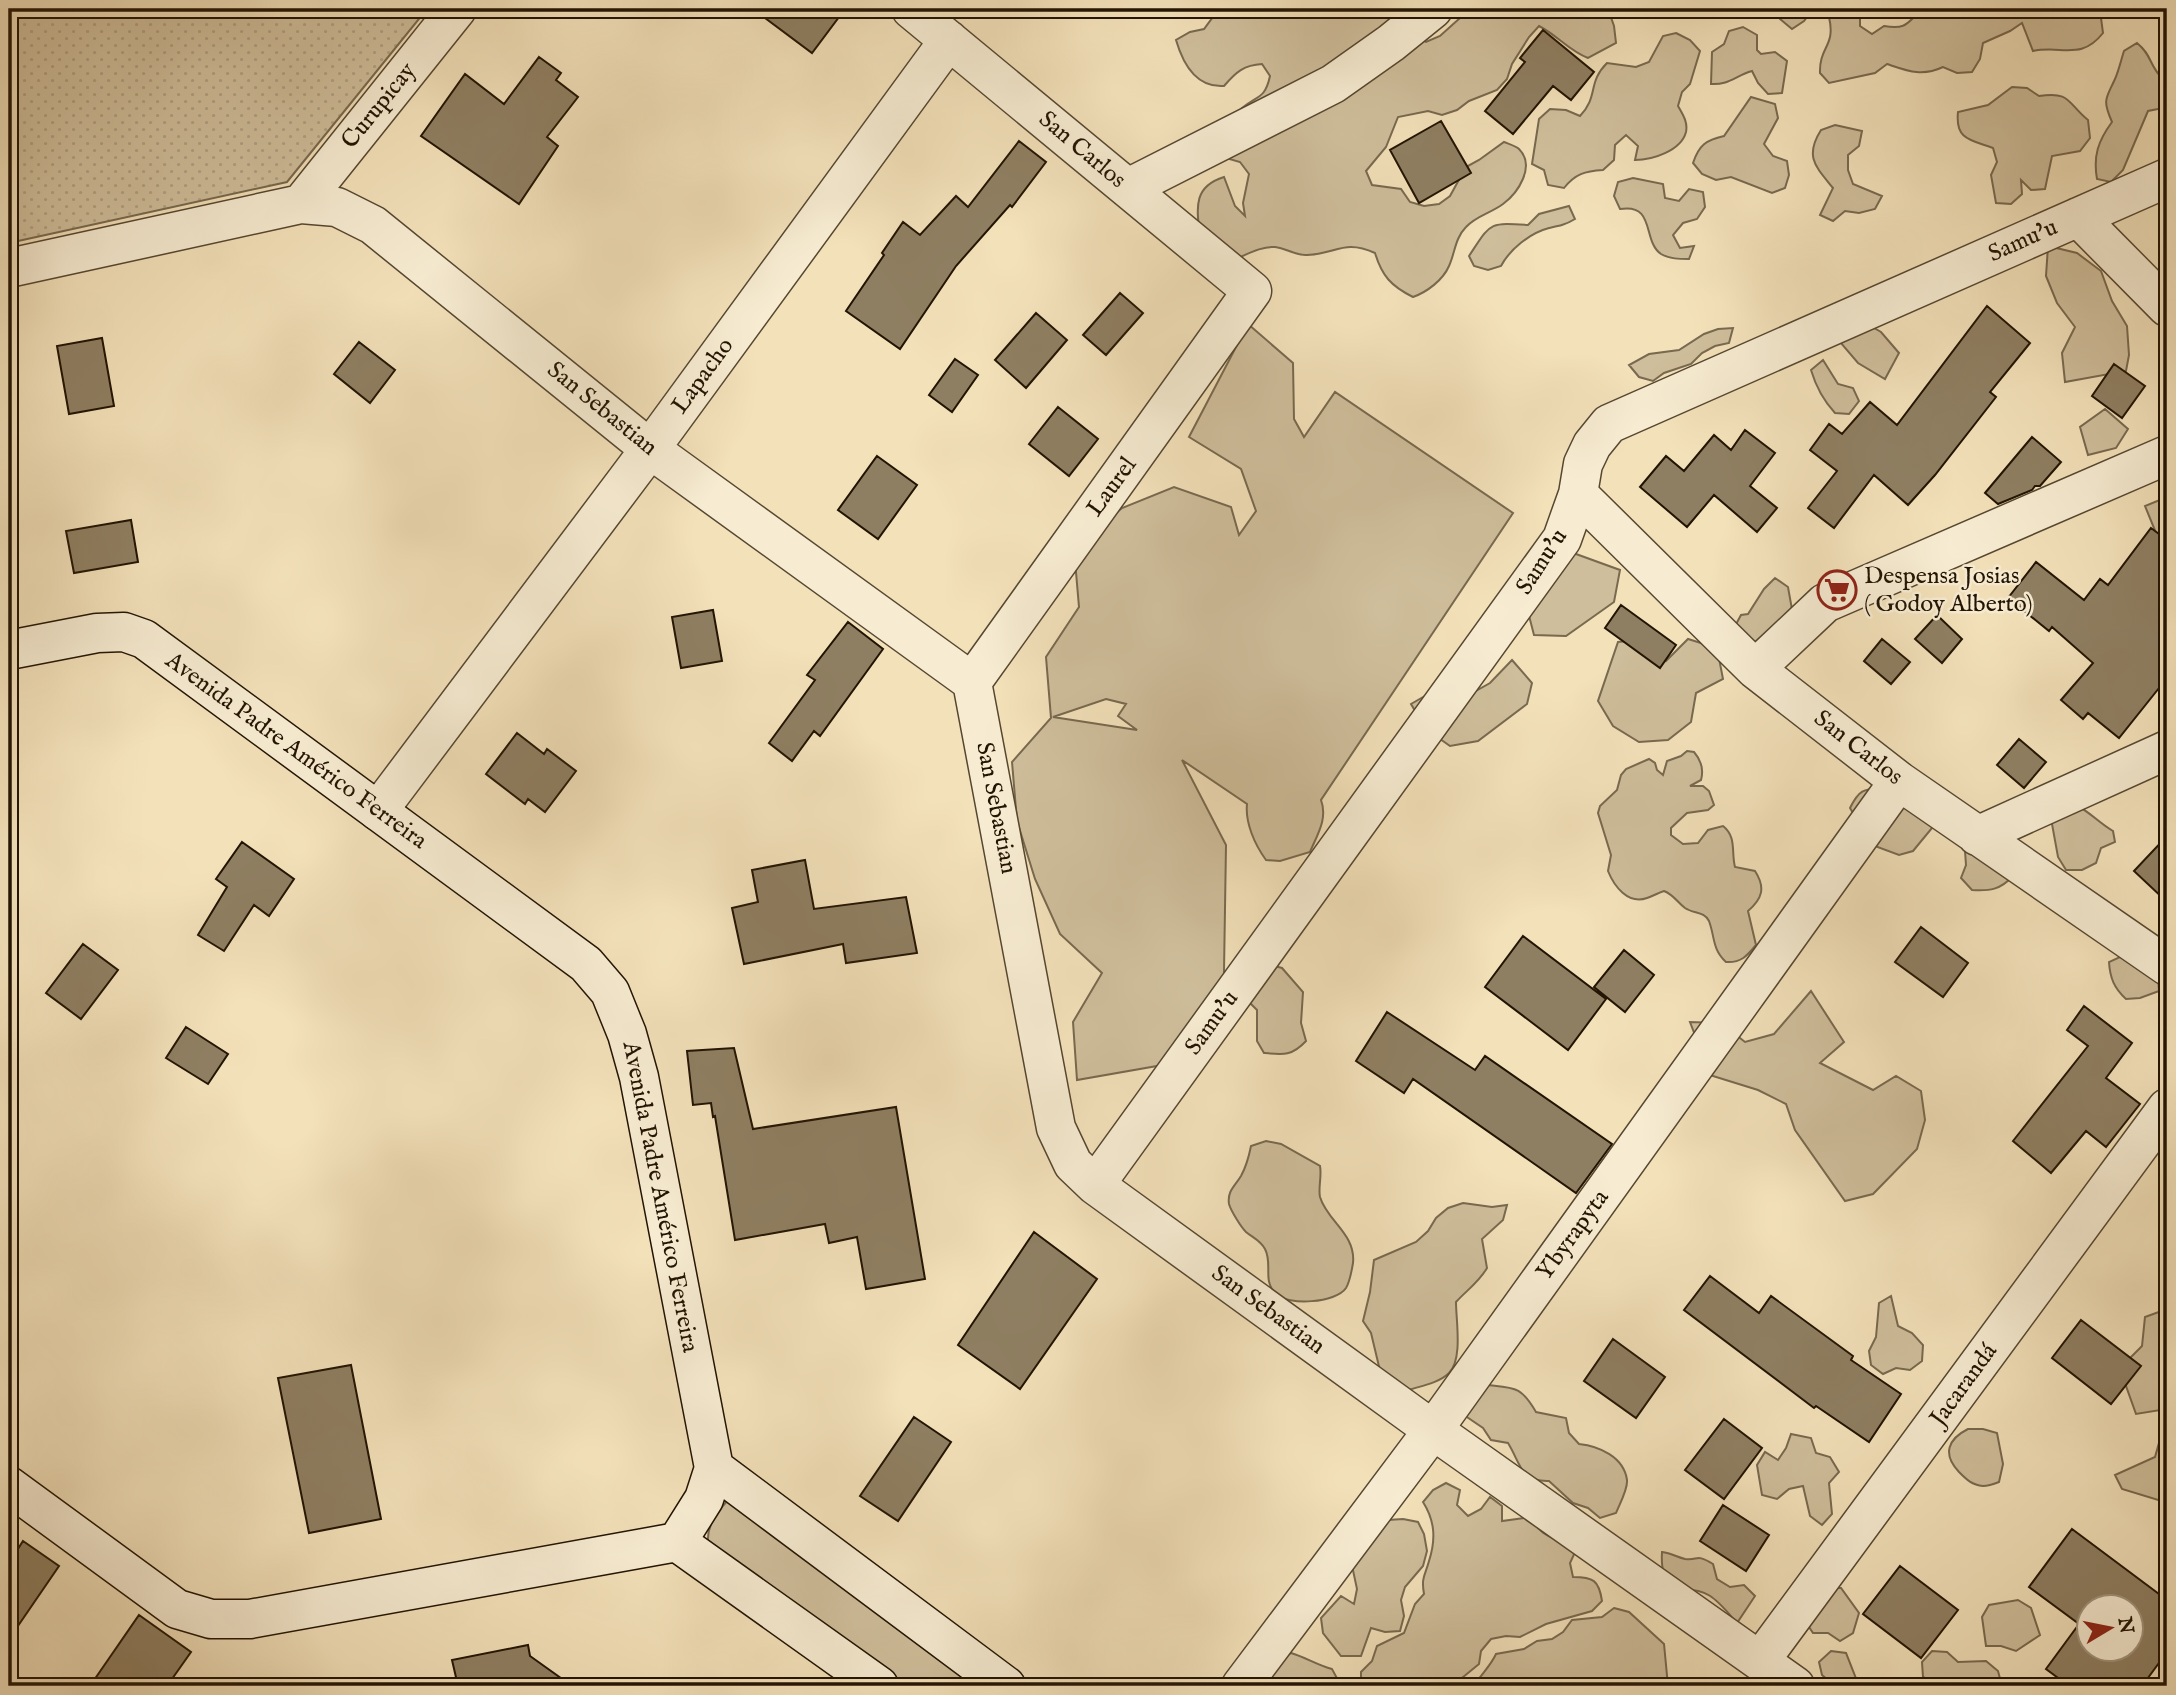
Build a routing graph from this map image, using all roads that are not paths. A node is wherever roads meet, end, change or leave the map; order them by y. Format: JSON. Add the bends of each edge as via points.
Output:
{"nodes":[{"id":1,"x":457,"y":9,"type":"edge"},
{"id":2,"x":911,"y":9,"type":"edge"},
{"id":3,"x":1433,"y":9,"type":"edge"},
{"id":4,"x":949,"y":40,"type":"junction"},
{"id":5,"x":2167,"y":178,"type":"edge"},
{"id":6,"x":1128,"y":188,"type":"junction"},
{"id":7,"x":301,"y":204,"type":"junction"},
{"id":8,"x":2078,"y":217,"type":"junction"},
{"id":9,"x":9,"y":268,"type":"edge"},
{"id":10,"x":1252,"y":291,"type":"joint"},
{"id":11,"x":2167,"y":307,"type":"edge"},
{"id":12,"x":650,"y":449,"type":"junction"},
{"id":13,"x":2167,"y":455,"type":"edge"},
{"id":14,"x":1578,"y":494,"type":"junction"},
{"id":15,"x":9,"y":650,"type":"edge"},
{"id":16,"x":1755,"y":669,"type":"junction"},
{"id":17,"x":972,"y":682,"type":"junction"},
{"id":18,"x":2167,"y":750,"type":"edge"},
{"id":19,"x":1899,"y":781,"type":"junction"},
{"id":20,"x":378,"y":811,"type":"junction"},
{"id":21,"x":1977,"y":836,"type":"junction"},
{"id":22,"x":2167,"y":966,"type":"edge"},
{"id":23,"x":2167,"y":1108,"type":"edge"},
{"id":24,"x":1095,"y":1185,"type":"junction"},
{"id":25,"x":1433,"y":1430,"type":"junction"},
{"id":26,"x":714,"y":1468,"type":"junction"},
{"id":27,"x":9,"y":1486,"type":"edge"},
{"id":28,"x":677,"y":1542,"type":"junction"},
{"id":29,"x":1760,"y":1661,"type":"junction"},
{"id":30,"x":879,"y":1686,"type":"edge"},
{"id":31,"x":1006,"y":1686,"type":"edge"},
{"id":32,"x":1241,"y":1686,"type":"edge"},
{"id":33,"x":1795,"y":1686,"type":"edge"}],
"edges":[{"from":1,"to":7,"type":"street","name":"Curupicay"},
{"from":2,"to":4,"type":"street","name":"San Carlos"},
{"from":3,"to":6,"type":"street","via":[[1333,83]]},
{"from":4,"to":6,"type":"street","name":"San Carlos"},
{"from":4,"to":12,"type":"street","name":"Lapacho"},
{"from":5,"to":8,"type":"street","name":"Samu'u"},
{"from":6,"to":10,"type":"street","name":"San Carlos"},
{"from":7,"to":9,"type":"street","name":"San Sebastian"},
{"from":7,"to":12,"type":"street","name":"San Sebastian","via":[[338,207],[373,225]]},
{"from":8,"to":11,"type":"street"},
{"from":8,"to":14,"type":"street","name":"Samu'u","via":[[1609,424],[1591,445]]},
{"from":10,"to":17,"type":"street","name":"Laurel"},
{"from":12,"to":17,"type":"street","name":"San Sebastian"},
{"from":12,"to":20,"type":"street","name":"Lapacho"},
{"from":13,"to":16,"type":"street","via":[[1825,603]]},
{"from":14,"to":16,"type":"street","name":"San Carlos"},
{"from":14,"to":24,"type":"street","name":"Samu'u","via":[[1562,539]]},
{"from":15,"to":20,"type":"street","name":"Avenida Padre Américo Ferreira","via":[[97,633],[124,632],[144,639]]},
{"from":16,"to":19,"type":"street","name":"San Carlos"},
{"from":17,"to":24,"type":"street","name":"San Sebastian","via":[[1056,1128],[1073,1164]]},
{"from":18,"to":21,"type":"street"},
{"from":19,"to":21,"type":"street","name":"San Carlos"},
{"from":19,"to":25,"type":"street","name":"Ybyrapyta"},
{"from":20,"to":26,"type":"street","name":"Avenida Padre Américo Ferreira","via":[[586,964],[610,992],[639,1077]]},
{"from":21,"to":22,"type":"street","name":"San Carlos"},
{"from":23,"to":29,"type":"street","name":"Jacarandá"},
{"from":24,"to":25,"type":"street","name":"San Sebastian"},
{"from":25,"to":29,"type":"street","name":"San Sebastian"},
{"from":25,"to":32,"type":"street","name":"Ybyrapyta"},
{"from":26,"to":28,"type":"street","via":[[704,1499]]},
{"from":26,"to":31,"type":"street"},
{"from":27,"to":28,"type":"street","via":[[177,1609],[211,1619],[250,1619]]},
{"from":28,"to":30,"type":"street"},
{"from":29,"to":33,"type":"street","name":"San Sebastian"}]}
